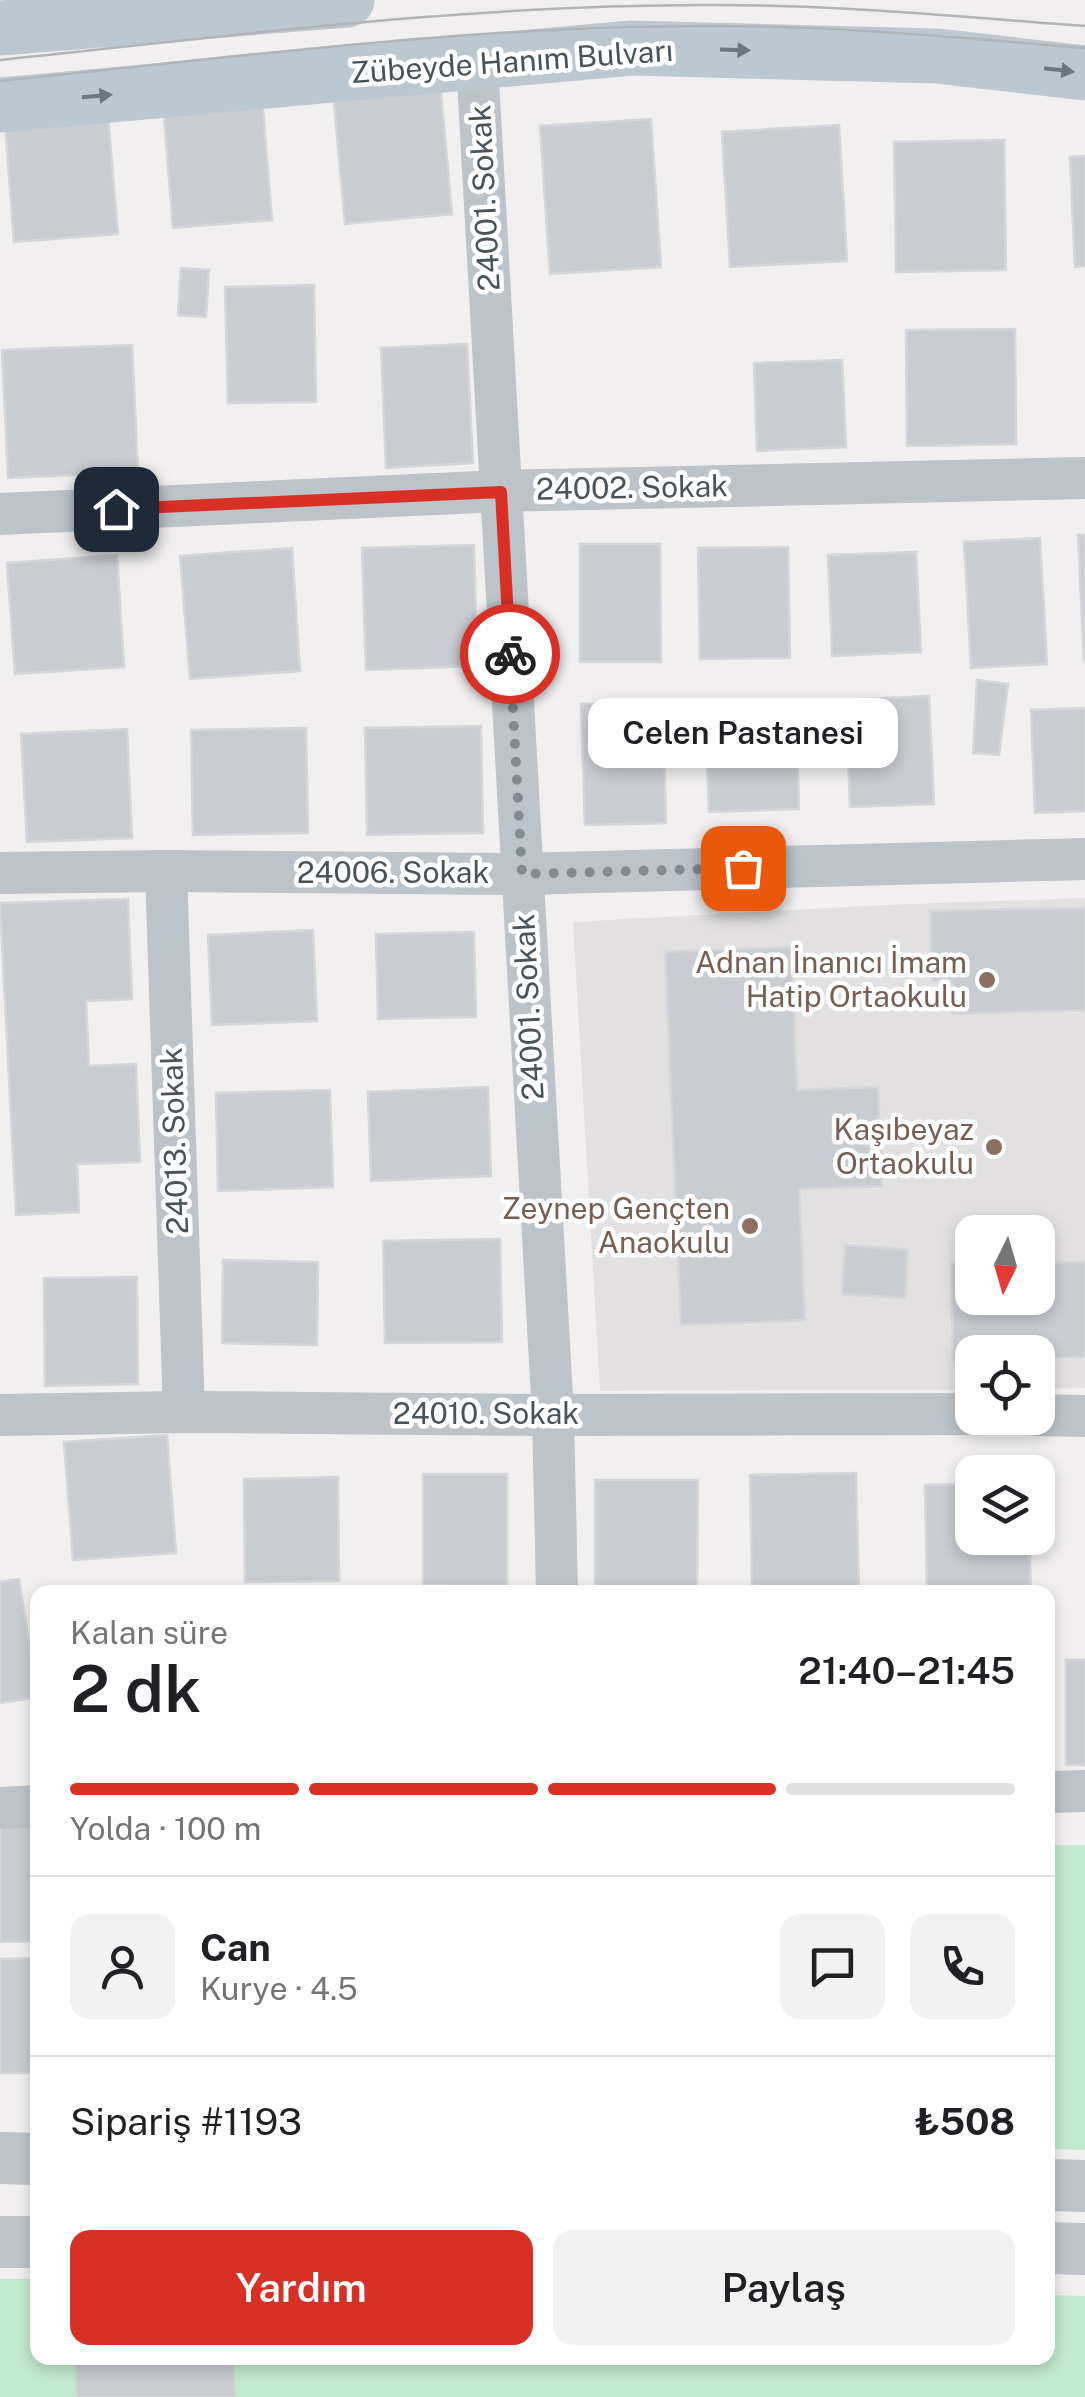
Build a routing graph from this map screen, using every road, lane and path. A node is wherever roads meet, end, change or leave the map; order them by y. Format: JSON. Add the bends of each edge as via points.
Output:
{"nodes":[{"id":1,"x":348,"y":0,"type":"edge"},
{"id":2,"x":0,"y":28,"type":"edge"},
{"id":3,"x":478,"y":62,"type":"junction"},
{"id":4,"x":1085,"y":73,"type":"edge"},
{"id":5,"x":0,"y":105,"type":"edge"},
{"id":6,"x":1085,"y":478,"type":"edge"},
{"id":7,"x":501,"y":492,"type":"junction"},
{"id":8,"x":0,"y":514,"type":"edge"},
{"id":9,"x":1085,"y":859,"type":"edge"},
{"id":10,"x":166,"y":871,"type":"junction"},
{"id":11,"x":0,"y":874,"type":"edge"},
{"id":12,"x":522,"y":874,"type":"junction"},
{"id":13,"x":184,"y":1412,"type":"junction"},
{"id":14,"x":955,"y":1414,"type":"edge"},
{"id":15,"x":0,"y":1415,"type":"edge"},
{"id":16,"x":1055,"y":1415,"type":"edge"},
{"id":17,"x":553,"y":1416,"type":"junction"},
{"id":18,"x":1085,"y":1416,"type":"edge"},
{"id":19,"x":557,"y":1585,"type":"edge"},
{"id":20,"x":1085,"y":1791,"type":"edge"},
{"id":21,"x":1055,"y":1792,"type":"edge"},
{"id":22,"x":30,"y":1806,"type":"edge"},
{"id":23,"x":0,"y":1808,"type":"edge"},
{"id":24,"x":0,"y":2158,"type":"edge"},
{"id":25,"x":30,"y":2159,"type":"edge"},
{"id":26,"x":1055,"y":2185,"type":"edge"},
{"id":27,"x":1085,"y":2186,"type":"edge"},
{"id":28,"x":0,"y":2242,"type":"edge"},
{"id":29,"x":30,"y":2242,"type":"edge"},
{"id":30,"x":1055,"y":2248,"type":"edge"},
{"id":31,"x":1085,"y":2249,"type":"edge"}],
"edges":[{"from":1,"to":2,"type":"main road"},
{"from":3,"to":4,"type":"main road","name":"Zübeyde Hanım Bulvarı","one_way":true,"via":[[632,48],[937,56]]},
{"from":5,"to":3,"type":"main road","name":"Zübeyde Hanım Bulvarı","one_way":true},
{"from":3,"to":7,"type":"street","name":"24001. Sokak"},
{"from":6,"to":7,"type":"street","name":"24002. Sokak"},
{"from":7,"to":8,"type":"street","name":"24002. Sokak"},
{"from":7,"to":12,"type":"street","name":"24001. Sokak"},
{"from":9,"to":12,"type":"street","name":"24006. Sokak"},
{"from":10,"to":11,"type":"street","name":"24006. Sokak"},
{"from":10,"to":12,"type":"street","name":"24006. Sokak"},
{"from":10,"to":13,"type":"street","name":"24013. Sokak"},
{"from":12,"to":17,"type":"street","name":"24001. Sokak"},
{"from":13,"to":15,"type":"street","name":"24010. Sokak"},
{"from":13,"to":17,"type":"street","name":"24010. Sokak"},
{"from":14,"to":17,"type":"street","name":"24010. Sokak"},
{"from":16,"to":18,"type":"street"},
{"from":17,"to":19,"type":"street","name":"24001. Sokak"},
{"from":20,"to":21,"type":"street"},
{"from":22,"to":23,"type":"street"},
{"from":24,"to":25,"type":"street"},
{"from":26,"to":27,"type":"street"},
{"from":28,"to":29,"type":"street"},
{"from":30,"to":31,"type":"street"}]}
